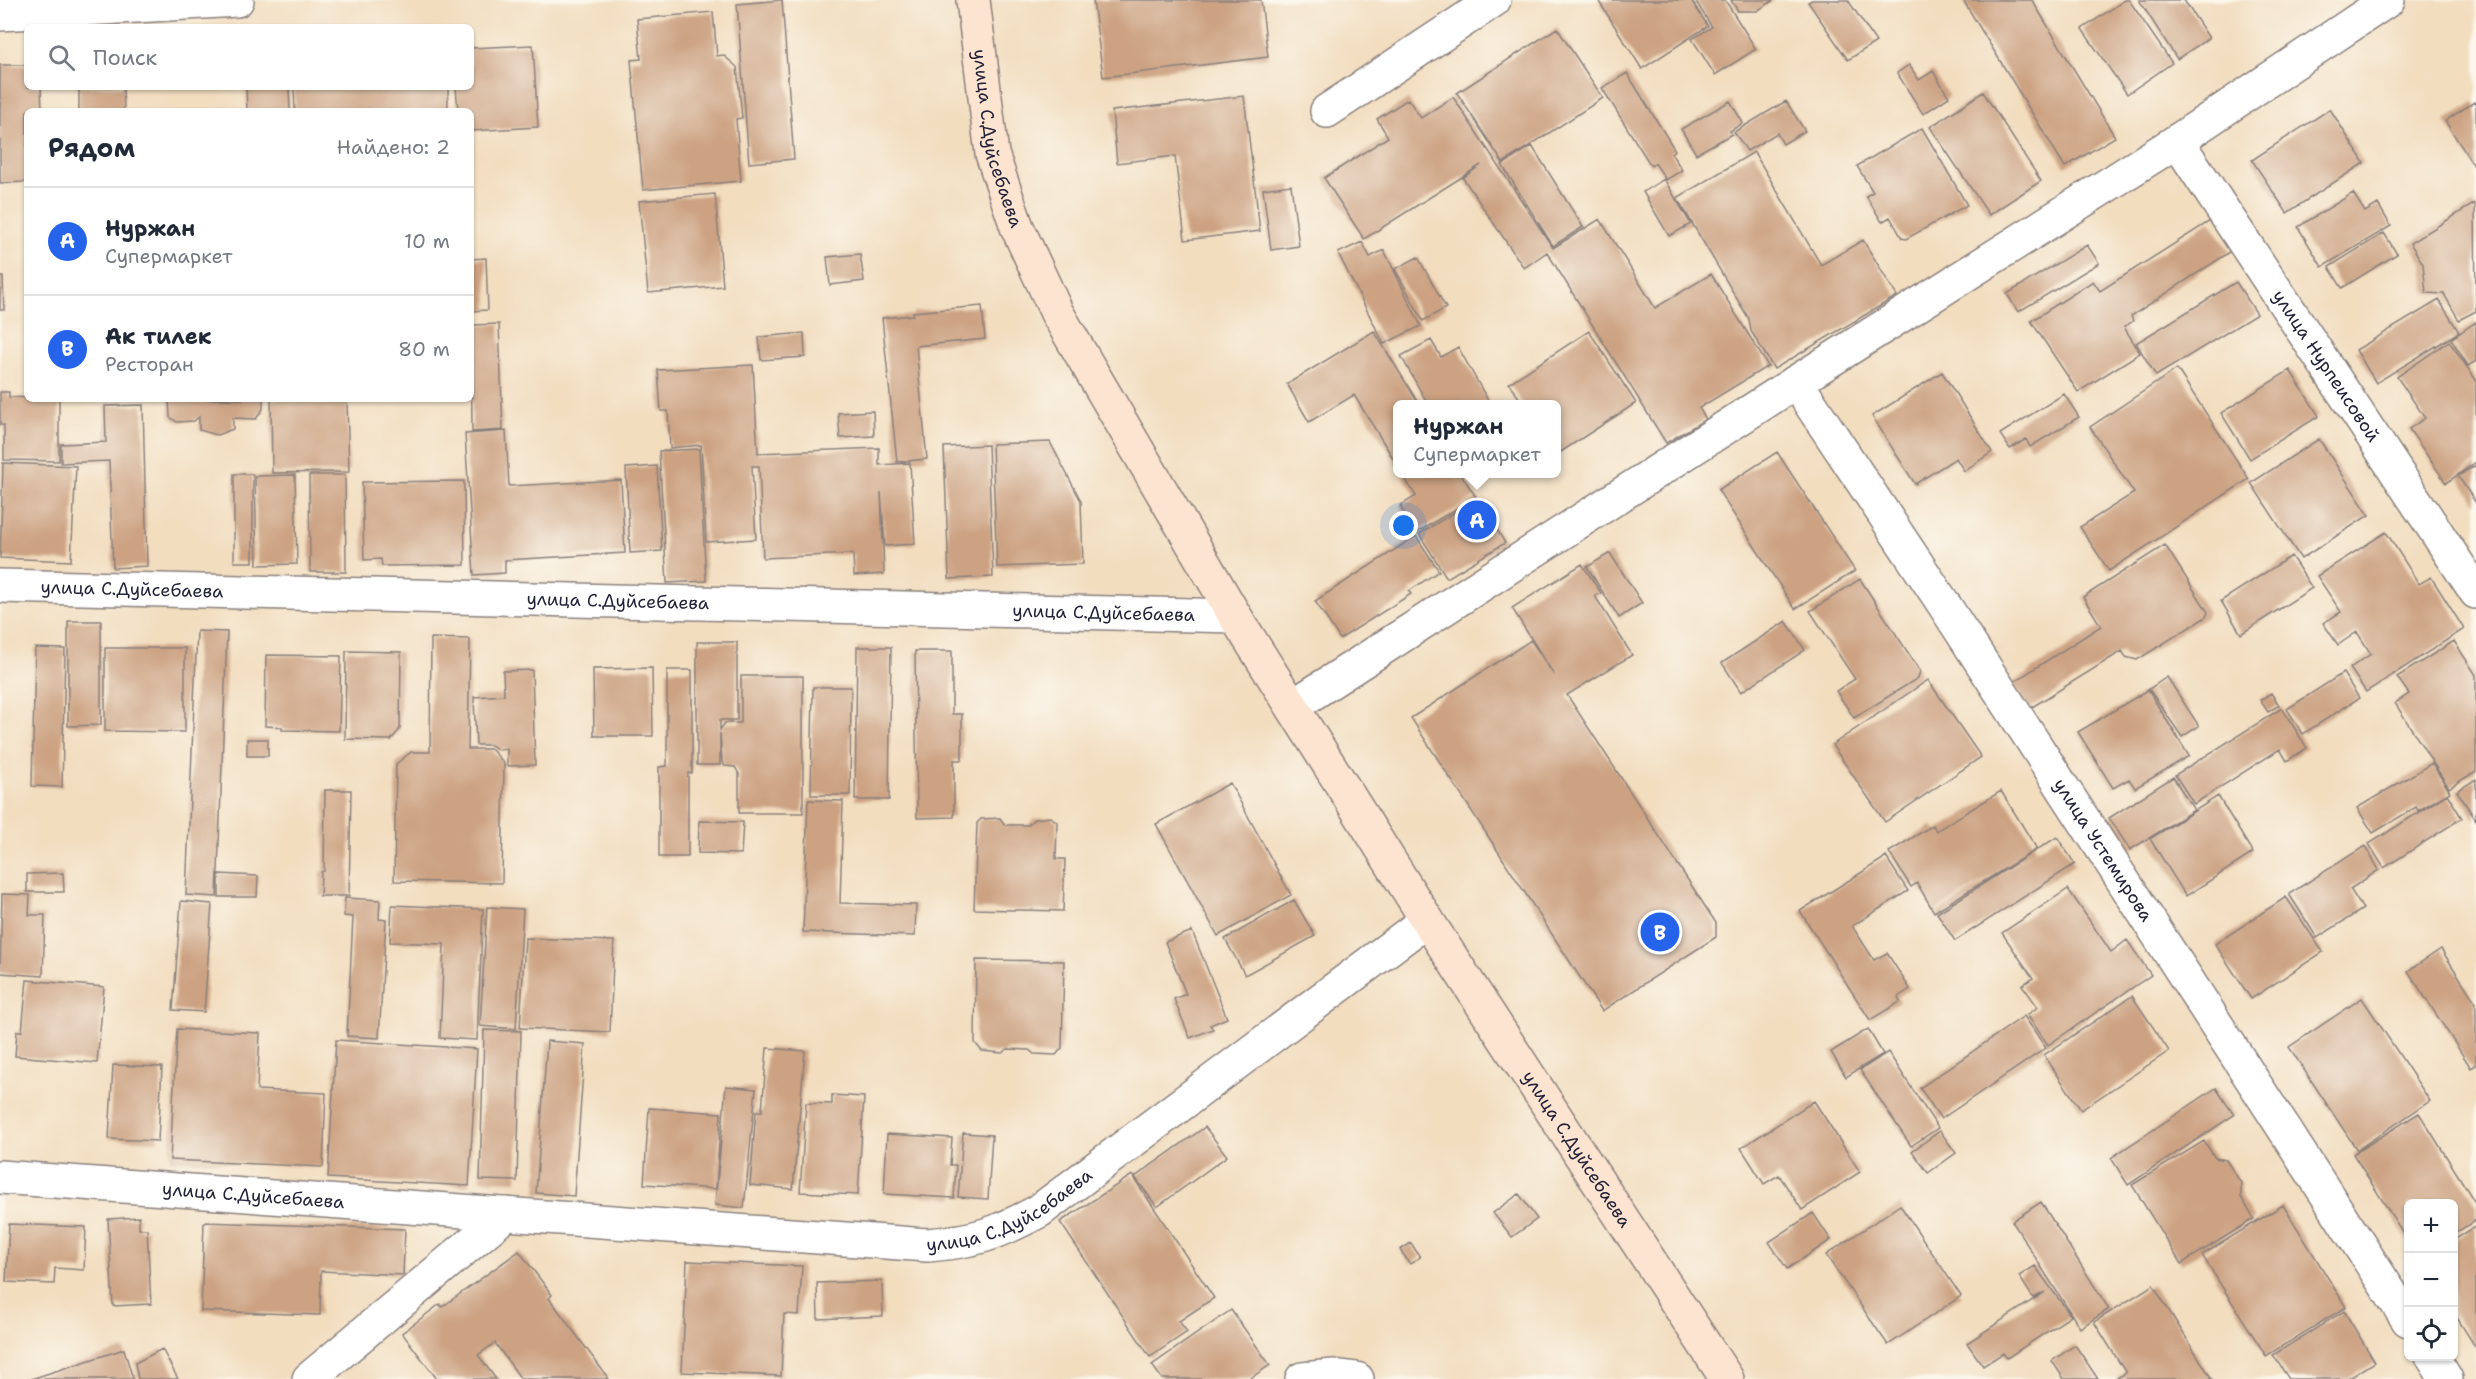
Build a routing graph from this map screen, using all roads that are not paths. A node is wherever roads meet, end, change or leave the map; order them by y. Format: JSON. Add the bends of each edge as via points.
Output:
{"nodes":[{"id":1,"x":237,"y":0,"type":"edge"},
{"id":2,"x":973,"y":0,"type":"edge"},
{"id":3,"x":1494,"y":0,"type":"edge"},
{"id":4,"x":2388,"y":0,"type":"edge"},
{"id":5,"x":0,"y":14,"type":"edge"},
{"id":6,"x":1327,"y":111,"type":"dead end"},
{"id":7,"x":2177,"y":141,"type":"junction"},
{"id":8,"x":1796,"y":382,"type":"junction"},
{"id":9,"x":0,"y":586,"type":"edge"},
{"id":10,"x":2476,"y":592,"type":"edge"},
{"id":11,"x":1235,"y":616,"type":"junction"},
{"id":12,"x":1293,"y":706,"type":"junction"},
{"id":13,"x":1427,"y":920,"type":"junction"},
{"id":14,"x":0,"y":1177,"type":"edge"},
{"id":15,"x":506,"y":1214,"type":"junction"},
{"id":16,"x":2404,"y":1312,"type":"edge"},
{"id":17,"x":2435,"y":1361,"type":"edge"},
{"id":18,"x":309,"y":1379,"type":"edge"},
{"id":19,"x":1302,"y":1379,"type":"edge"},
{"id":20,"x":1357,"y":1379,"type":"edge"},
{"id":21,"x":1727,"y":1379,"type":"edge"},
{"id":22,"x":2446,"y":1379,"type":"edge"}],
"edges":[{"from":1,"to":5,"type":"street"},
{"from":2,"to":11,"type":"street","name":"улица С.Дуйсебаева","via":[[993,154],[1017,226],[1062,323]]},
{"from":3,"to":6,"type":"street"},
{"from":4,"to":7,"type":"street"},
{"from":7,"to":8,"type":"street"},
{"from":7,"to":10,"type":"street","name":"улица Нурпеисовой"},
{"from":8,"to":12,"type":"street"},
{"from":8,"to":16,"type":"street","name":"улица Устемирова"},
{"from":9,"to":11,"type":"street","name":"улица С.Дуйсебаева"},
{"from":11,"to":12,"type":"street","name":"улица С.Дуйсебаева"},
{"from":12,"to":13,"type":"street","name":"улица С.Дуйсебаева"},
{"from":13,"to":15,"type":"street","name":"улица С.Дуйсебаева","via":[[1039,1211],[1000,1232],[963,1242],[927,1245]]},
{"from":13,"to":21,"type":"street","name":"улица С.Дуйсебаева"},
{"from":14,"to":15,"type":"street","name":"улица С.Дуйсебаева"},
{"from":15,"to":18,"type":"street"},
{"from":17,"to":22,"type":"street"},
{"from":19,"to":20,"type":"street"}]}
